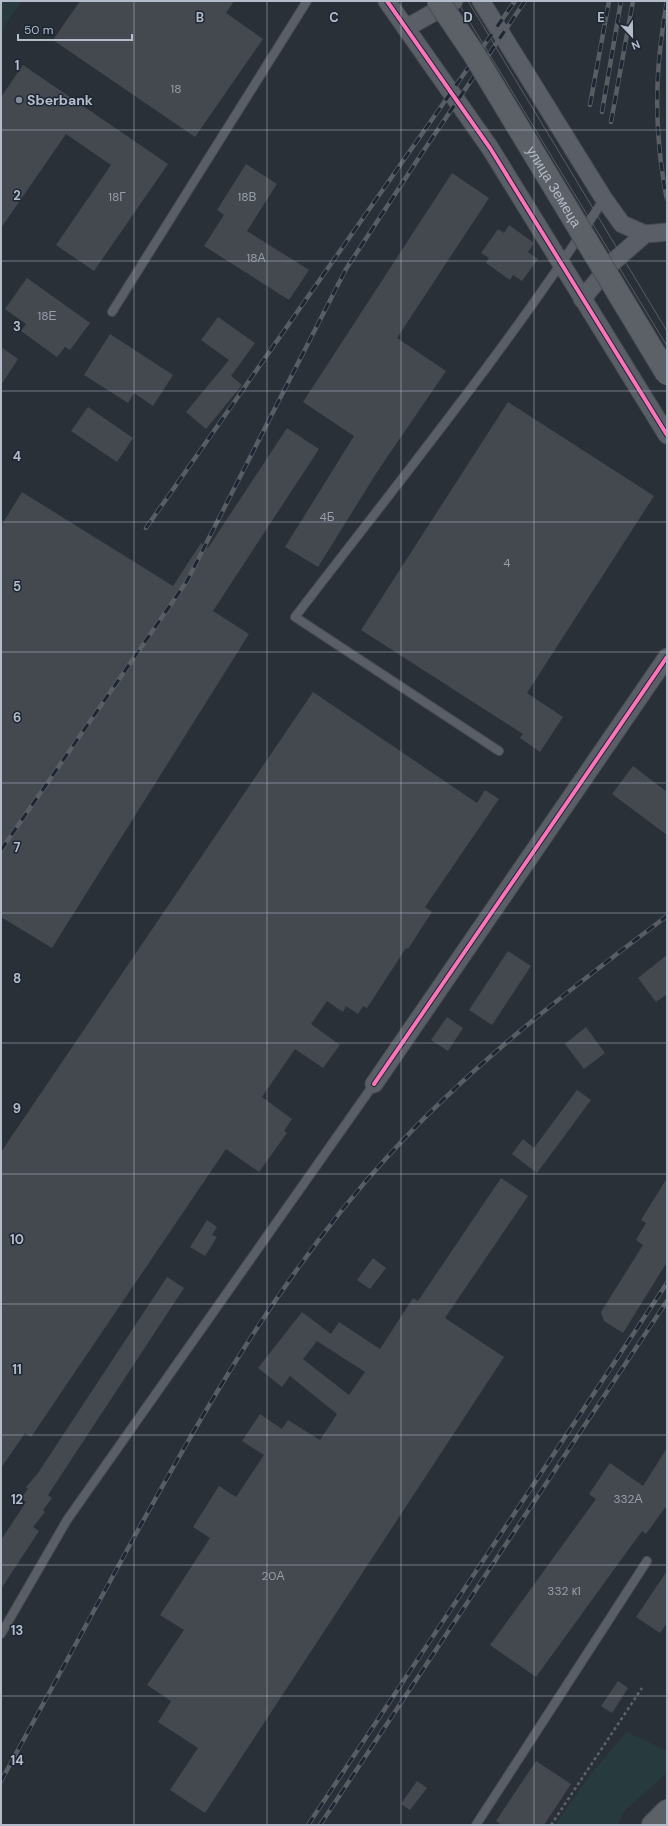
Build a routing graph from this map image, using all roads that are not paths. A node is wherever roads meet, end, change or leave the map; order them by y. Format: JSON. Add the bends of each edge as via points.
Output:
{"nodes":[{"id":1,"x":307,"y":1,"type":"edge"},
{"id":2,"x":387,"y":1,"type":"edge"},
{"id":3,"x":438,"y":1,"type":"edge"},
{"id":4,"x":454,"y":1,"type":"edge"},
{"id":5,"x":481,"y":1,"type":"edge"},
{"id":6,"x":406,"y":28,"type":"junction"},
{"id":7,"x":604,"y":200,"type":"junction"},
{"id":8,"x":667,"y":232,"type":"edge"},
{"id":9,"x":645,"y":234,"type":"junction"},
{"id":10,"x":561,"y":266,"type":"junction"},
{"id":11,"x":582,"y":300,"type":"junction"},
{"id":12,"x":112,"y":312,"type":"dead end"},
{"id":13,"x":667,"y":374,"type":"edge"},
{"id":14,"x":667,"y":435,"type":"edge"},
{"id":15,"x":667,"y":657,"type":"edge"},
{"id":16,"x":499,"y":751,"type":"dead end"},
{"id":17,"x":374,"y":1084,"type":"joint"},
{"id":18,"x":647,"y":1561,"type":"dead end"},
{"id":19,"x":1,"y":1634,"type":"edge"},
{"id":20,"x":667,"y":1811,"type":"edge"},
{"id":21,"x":476,"y":1825,"type":"edge"},
{"id":22,"x":653,"y":1825,"type":"edge"}],
"edges":[{"from":1,"to":12,"type":"lane"},
{"from":2,"to":6,"type":"street"},
{"from":3,"to":13,"type":"main road","name":"улица Земеца","bridge":true,"via":[[474,54]]},
{"from":4,"to":6,"type":"street"},
{"from":5,"to":7,"type":"street"},
{"from":6,"to":10,"type":"street","via":[[490,148]]},
{"from":7,"to":9,"type":"street","via":[[622,224]]},
{"from":7,"to":10,"type":"lane"},
{"from":8,"to":9,"type":"street"},
{"from":9,"to":11,"type":"street","via":[[612,262]]},
{"from":10,"to":11,"type":"street"},
{"from":10,"to":16,"type":"lane","via":[[295,617]]},
{"from":11,"to":14,"type":"street"},
{"from":15,"to":17,"type":"street"},
{"from":17,"to":19,"type":"lane","via":[[67,1520]]},
{"from":18,"to":21,"type":"lane"},
{"from":20,"to":22,"type":"main road"}]}
